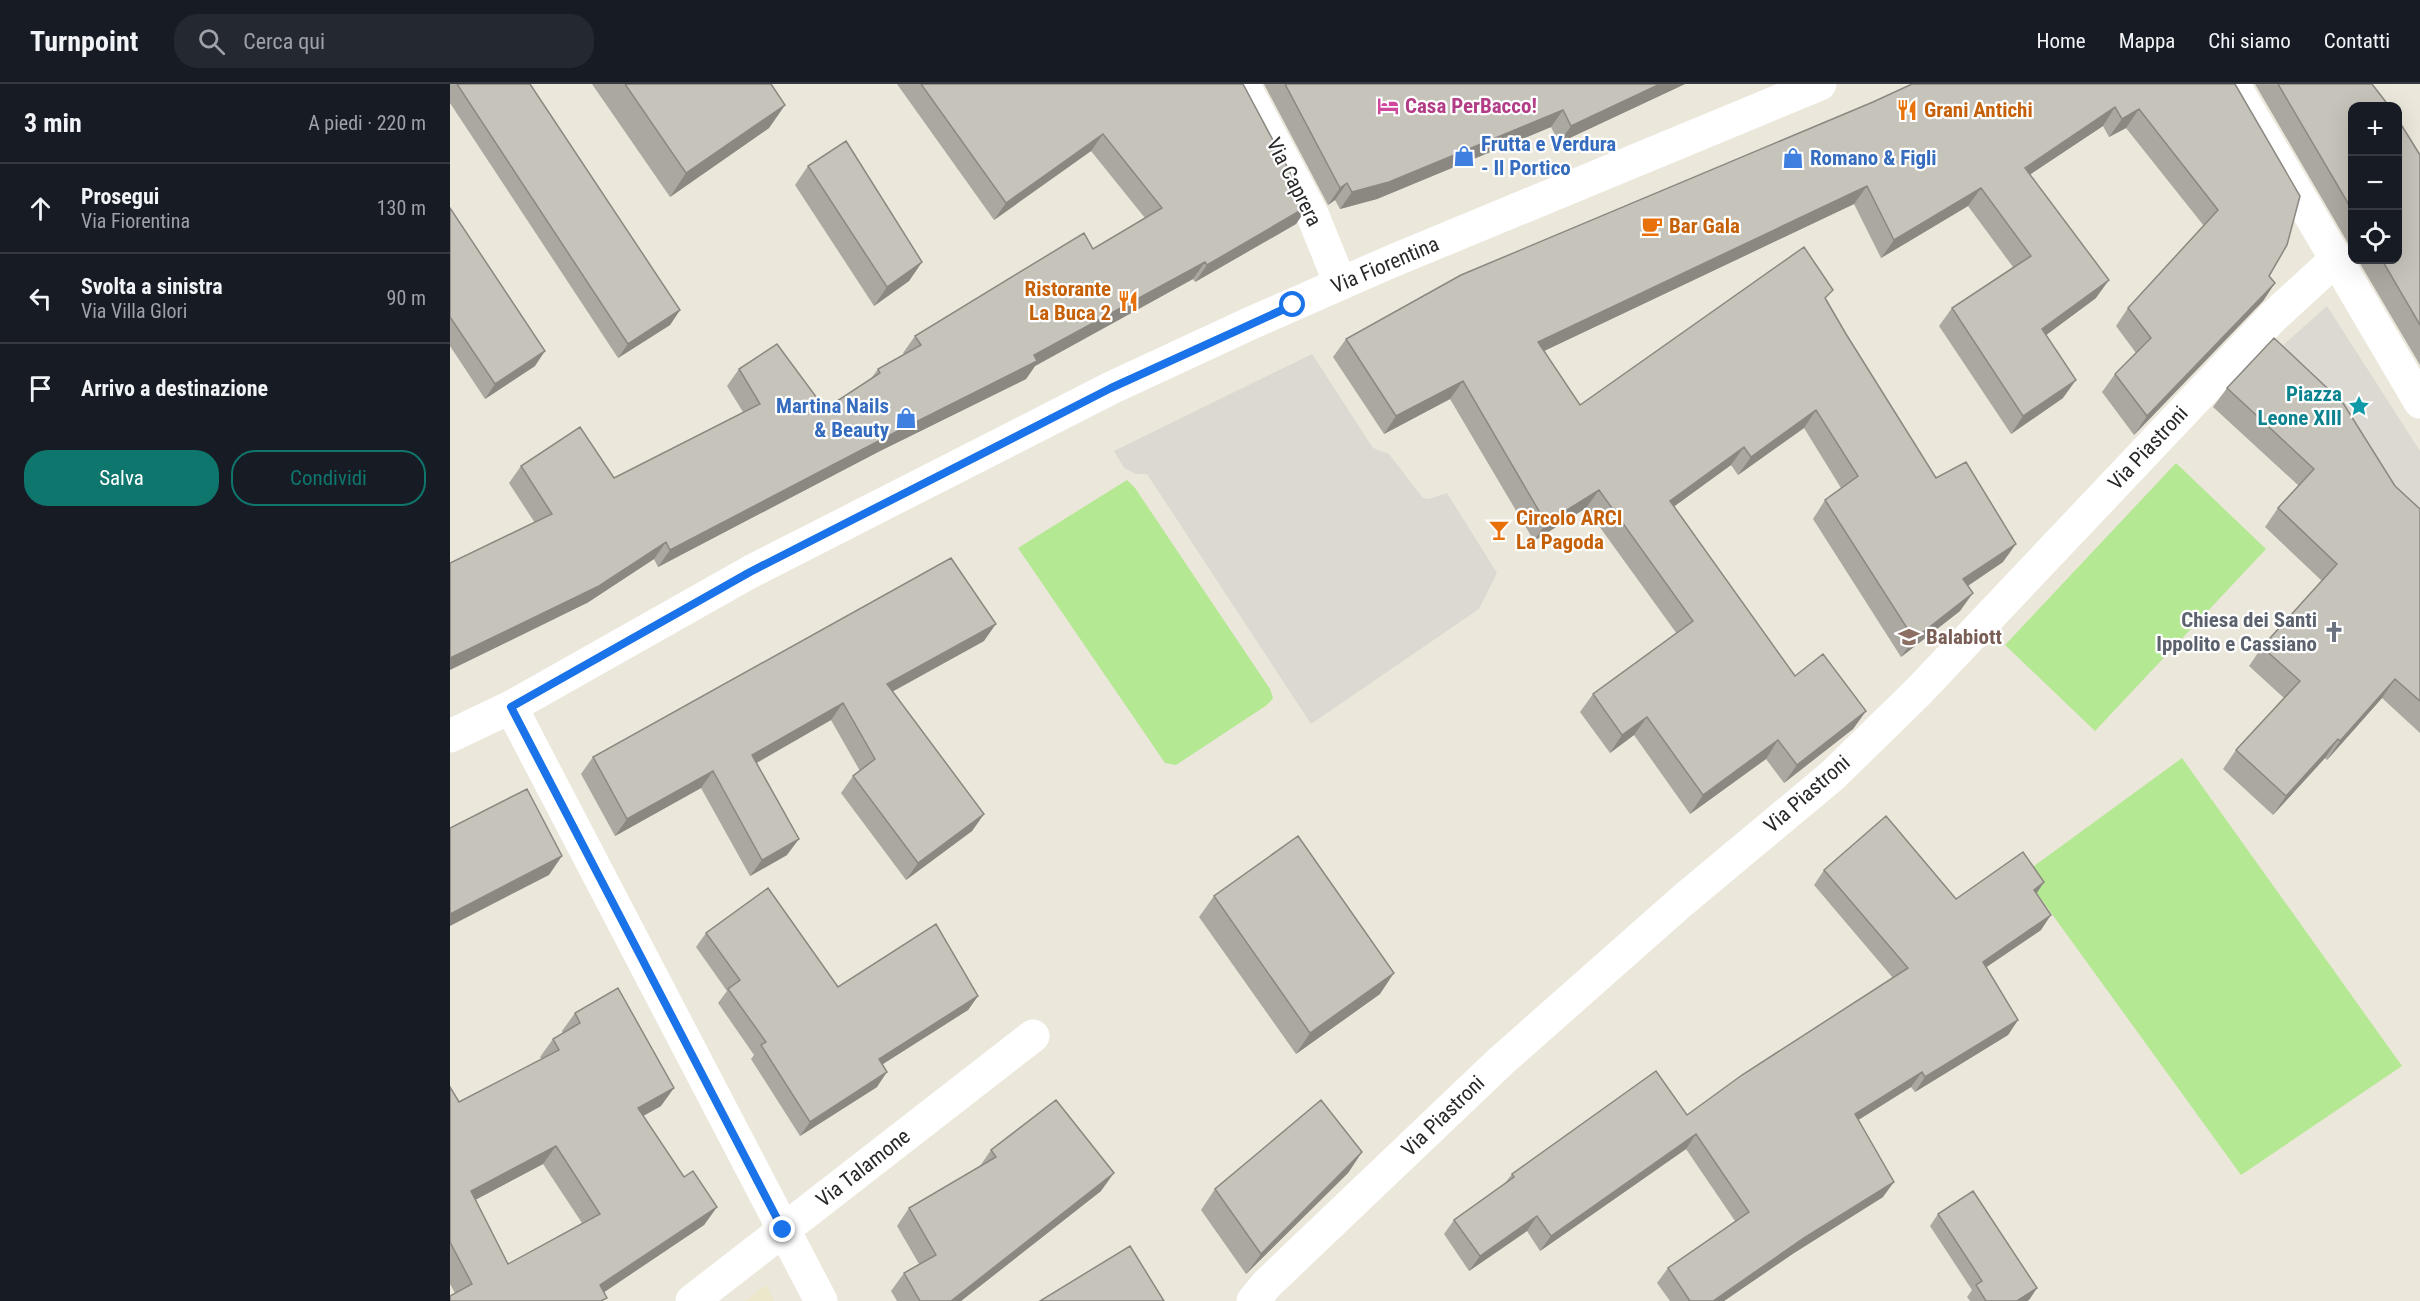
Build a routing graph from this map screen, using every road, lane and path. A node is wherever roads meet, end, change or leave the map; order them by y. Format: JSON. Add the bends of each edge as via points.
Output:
{"nodes":[{"id":1,"x":1242,"y":84,"type":"edge"},
{"id":2,"x":1820,"y":84,"type":"edge"},
{"id":3,"x":2233,"y":84,"type":"edge"},
{"id":4,"x":2335,"y":260,"type":"junction"},
{"id":5,"x":1340,"y":283,"type":"junction"},
{"id":6,"x":2420,"y":402,"type":"edge"},
{"id":7,"x":511,"y":707,"type":"junction"},
{"id":8,"x":450,"y":736,"type":"edge"},
{"id":9,"x":1033,"y":1036,"type":"dead end"},
{"id":10,"x":783,"y":1230,"type":"junction"},
{"id":11,"x":692,"y":1301,"type":"edge"},
{"id":12,"x":821,"y":1301,"type":"edge"},
{"id":13,"x":1253,"y":1301,"type":"edge"}],
"edges":[{"from":1,"to":5,"type":"street","name":"Via Caprera","via":[[1313,216]]},
{"from":2,"to":5,"type":"street","name":"Via Fiorentina"},
{"from":3,"to":4,"type":"street"},
{"from":4,"to":6,"type":"street"},
{"from":4,"to":13,"type":"street","name":"Via Piastroni","via":[[2273,317],[1919,691],[1833,775],[1682,901],[1501,1061]]},
{"from":5,"to":7,"type":"street","name":"Via Fiorentina","via":[[1111,388],[750,572]]},
{"from":7,"to":8,"type":"street","name":"Via Fiorentina"},
{"from":7,"to":10,"type":"street"},
{"from":9,"to":10,"type":"street","name":"Via Talamone"},
{"from":10,"to":11,"type":"street","name":"Via Talamone"},
{"from":10,"to":12,"type":"street"}]}
